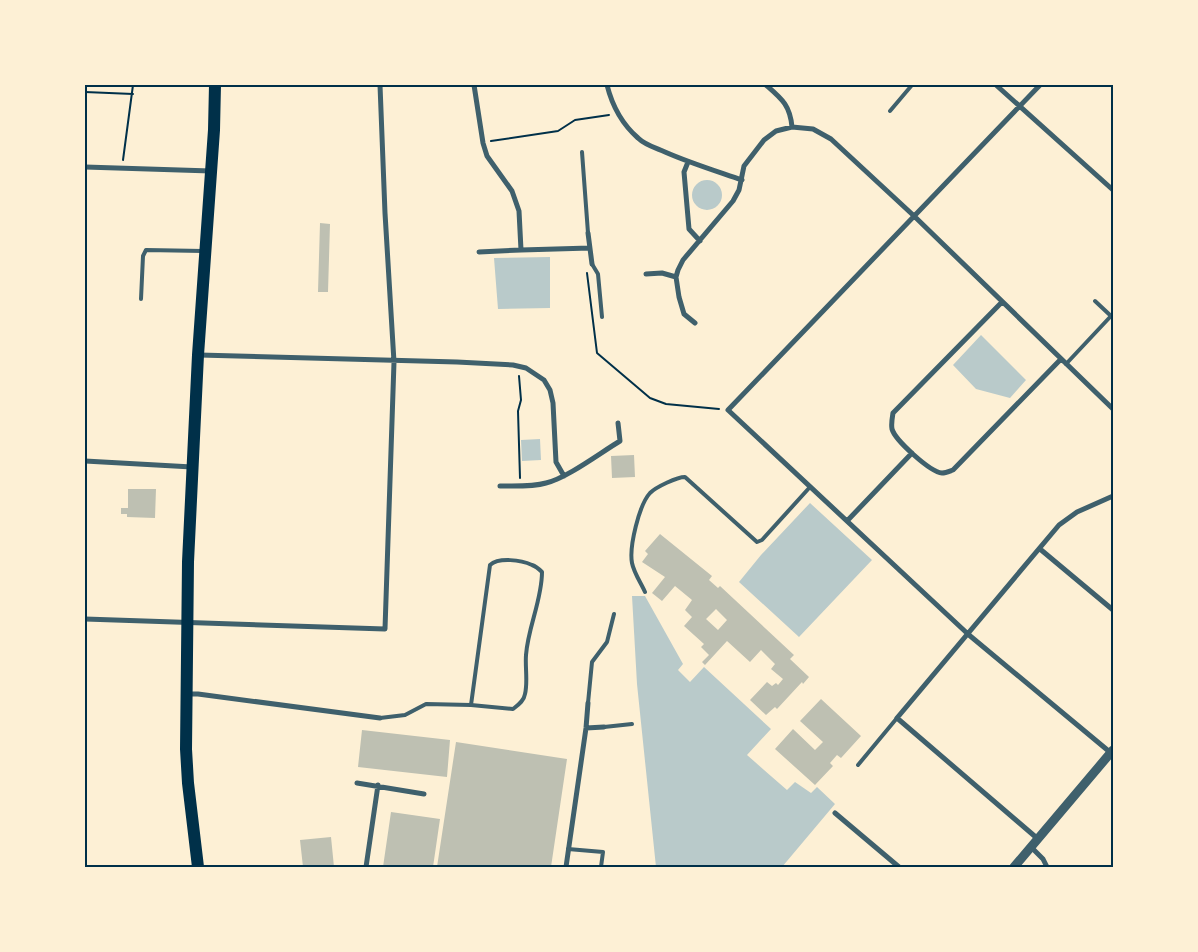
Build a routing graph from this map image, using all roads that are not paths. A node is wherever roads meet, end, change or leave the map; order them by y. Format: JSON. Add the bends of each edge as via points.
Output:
{"nodes":[{"id":1,"x":215,"y":85,"type":"edge"},
{"id":2,"x":380,"y":85,"type":"edge"},
{"id":3,"x":474,"y":85,"type":"edge"},
{"id":4,"x":607,"y":85,"type":"edge"},
{"id":5,"x":766,"y":85,"type":"edge"},
{"id":6,"x":912,"y":85,"type":"edge"},
{"id":7,"x":996,"y":85,"type":"edge"},
{"id":8,"x":1040,"y":85,"type":"edge"},
{"id":9,"x":1020,"y":106,"type":"junction"},
{"id":10,"x":890,"y":111,"type":"dead end"},
{"id":11,"x":792,"y":127,"type":"junction"},
{"id":12,"x":582,"y":152,"type":"dead end"},
{"id":13,"x":688,"y":162,"type":"junction"},
{"id":14,"x":85,"y":167,"type":"edge"},
{"id":15,"x":212,"y":171,"type":"junction"},
{"id":16,"x":742,"y":180,"type":"junction"},
{"id":17,"x":1113,"y":190,"type":"edge"},
{"id":18,"x":913,"y":215,"type":"junction"},
{"id":19,"x":588,"y":233,"type":"joint"},
{"id":20,"x":700,"y":241,"type":"junction"},
{"id":21,"x":590,"y":248,"type":"junction"},
{"id":22,"x":521,"y":250,"type":"junction"},
{"id":23,"x":205,"y":251,"type":"junction"},
{"id":24,"x":479,"y":252,"type":"dead end"},
{"id":25,"x":592,"y":264,"type":"joint"},
{"id":26,"x":646,"y":274,"type":"dead end"},
{"id":27,"x":676,"y":277,"type":"junction"},
{"id":28,"x":141,"y":299,"type":"dead end"},
{"id":29,"x":1095,"y":301,"type":"dead end"},
{"id":30,"x":1002,"y":302,"type":"junction"},
{"id":31,"x":602,"y":317,"type":"dead end"},
{"id":32,"x":695,"y":323,"type":"dead end"},
{"id":33,"x":198,"y":355,"type":"junction"},
{"id":34,"x":1061,"y":359,"type":"junction"},
{"id":35,"x":394,"y":362,"type":"junction"},
{"id":36,"x":1066,"y":364,"type":"junction"},
{"id":37,"x":1113,"y":409,"type":"edge"},
{"id":38,"x":618,"y":423,"type":"dead end"},
{"id":39,"x":912,"y":453,"type":"junction"},
{"id":40,"x":85,"y":461,"type":"edge"},
{"id":41,"x":192,"y":467,"type":"junction"},
{"id":42,"x":564,"y":476,"type":"junction"},
{"id":43,"x":500,"y":486,"type":"dead end"},
{"id":44,"x":810,"y":486,"type":"junction"},
{"id":45,"x":1113,"y":496,"type":"edge"},
{"id":46,"x":847,"y":521,"type":"junction"},
{"id":47,"x":1040,"y":549,"type":"junction"},
{"id":48,"x":645,"y":592,"type":"dead end"},
{"id":49,"x":1113,"y":610,"type":"edge"},
{"id":50,"x":614,"y":614,"type":"dead end"},
{"id":51,"x":85,"y":619,"type":"edge"},
{"id":52,"x":188,"y":622,"type":"junction"},
{"id":53,"x":969,"y":635,"type":"junction"},
{"id":54,"x":186,"y":694,"type":"junction"},
{"id":55,"x":588,"y":703,"type":"joint"},
{"id":56,"x":472,"y":705,"type":"junction"},
{"id":57,"x":380,"y":718,"type":"joint"},
{"id":58,"x":898,"y":718,"type":"junction"},
{"id":59,"x":632,"y":724,"type":"dead end"},
{"id":60,"x":604,"y":727,"type":"joint"},
{"id":61,"x":586,"y":728,"type":"junction"},
{"id":62,"x":1112,"y":752,"type":"edge"},
{"id":63,"x":858,"y":765,"type":"dead end"},
{"id":64,"x":357,"y":783,"type":"dead end"},
{"id":65,"x":378,"y":786,"type":"junction"},
{"id":66,"x":424,"y":794,"type":"dead end"},
{"id":67,"x":835,"y":813,"type":"dead end"},
{"id":68,"x":1038,"y":839,"type":"junction"},
{"id":69,"x":1031,"y":847,"type":"junction"},
{"id":70,"x":568,"y":849,"type":"junction"},
{"id":71,"x":198,"y":867,"type":"edge"},
{"id":72,"x":366,"y":867,"type":"edge"},
{"id":73,"x":566,"y":867,"type":"edge"},
{"id":74,"x":601,"y":867,"type":"edge"},
{"id":75,"x":899,"y":867,"type":"edge"},
{"id":76,"x":1014,"y":867,"type":"edge"},
{"id":77,"x":1047,"y":867,"type":"edge"}],
"edges":[{"from":1,"to":15,"type":"main road"},
{"from":2,"to":35,"type":"street"},
{"from":3,"to":22,"type":"street","via":[[487,156],[512,191],[519,211]]},
{"from":4,"to":13,"type":"street","via":[[611,101],[638,138]]},
{"from":5,"to":11,"type":"street","via":[[786,103]]},
{"from":6,"to":10,"type":"lane"},
{"from":7,"to":9,"type":"street"},
{"from":8,"to":9,"type":"street"},
{"from":9,"to":17,"type":"street"},
{"from":9,"to":18,"type":"street"},
{"from":11,"to":16,"type":"street","via":[[776,131],[764,140],[744,166]]},
{"from":11,"to":18,"type":"street","via":[[813,129],[831,139]]},
{"from":12,"to":19,"type":"lane"},
{"from":13,"to":16,"type":"street"},
{"from":13,"to":20,"type":"street","via":[[684,172],[689,229]]},
{"from":14,"to":15,"type":"street"},
{"from":15,"to":23,"type":"main road"},
{"from":16,"to":20,"type":"street","via":[[733,201]]},
{"from":18,"to":30,"type":"street"},
{"from":18,"to":44,"type":"street","via":[[728,410]]},
{"from":19,"to":21,"type":"street"},
{"from":20,"to":27,"type":"street","via":[[683,260]]},
{"from":21,"to":22,"type":"street"},
{"from":21,"to":25,"type":"street"},
{"from":22,"to":24,"type":"street"},
{"from":23,"to":28,"type":"lane","via":[[146,250]]},
{"from":23,"to":33,"type":"main road"},
{"from":25,"to":31,"type":"lane","via":[[598,274]]},
{"from":26,"to":27,"type":"street","via":[[662,273]]},
{"from":27,"to":32,"type":"street","via":[[684,314]]},
{"from":29,"to":36,"type":"lane","via":[[1111,316]]},
{"from":30,"to":34,"type":"street"},
{"from":30,"to":39,"type":"street","via":[[893,414],[892,432]]},
{"from":33,"to":35,"type":"street"},
{"from":33,"to":41,"type":"main road"},
{"from":34,"to":36,"type":"street"},
{"from":34,"to":39,"type":"street","via":[[953,470],[944,474],[933,470]]},
{"from":35,"to":42,"type":"street","via":[[518,366],[534,372],[550,390],[556,462]]},
{"from":35,"to":52,"type":"street","via":[[385,629]]},
{"from":36,"to":37,"type":"street"},
{"from":38,"to":42,"type":"street","via":[[620,441]]},
{"from":39,"to":46,"type":"street"},
{"from":40,"to":41,"type":"street"},
{"from":41,"to":52,"type":"main road"},
{"from":42,"to":43,"type":"street","via":[[548,483]]},
{"from":44,"to":46,"type":"street"},
{"from":44,"to":48,"type":"lane","via":[[757,542],[685,477],[653,491],[632,537],[632,565]]},
{"from":45,"to":47,"type":"street","via":[[1077,512],[1059,525]]},
{"from":46,"to":53,"type":"street"},
{"from":47,"to":49,"type":"street"},
{"from":47,"to":53,"type":"street"},
{"from":50,"to":55,"type":"lane","via":[[607,642],[592,662]]},
{"from":51,"to":52,"type":"street"},
{"from":52,"to":54,"type":"main road"},
{"from":53,"to":58,"type":"street"},
{"from":53,"to":62,"type":"street"},
{"from":54,"to":57,"type":"street"},
{"from":54,"to":71,"type":"main road","via":[[188,783]]},
{"from":55,"to":61,"type":"street"},
{"from":56,"to":56,"type":"lane","via":[[513,709],[522,702],[531,625],[542,584],[542,572],[532,565],[512,560],[495,561],[490,565]]},
{"from":56,"to":57,"type":"lane","via":[[426,704],[405,715]]},
{"from":58,"to":63,"type":"lane"},
{"from":58,"to":68,"type":"street"},
{"from":59,"to":60,"type":"lane"},
{"from":60,"to":61,"type":"street"},
{"from":61,"to":70,"type":"street"},
{"from":62,"to":68,"type":"street"},
{"from":64,"to":65,"type":"street"},
{"from":65,"to":66,"type":"street"},
{"from":65,"to":72,"type":"street"},
{"from":67,"to":75,"type":"street"},
{"from":68,"to":69,"type":"street"},
{"from":69,"to":76,"type":"street"},
{"from":69,"to":77,"type":"street"},
{"from":70,"to":73,"type":"street"},
{"from":70,"to":74,"type":"lane","via":[[603,852]]}]}
